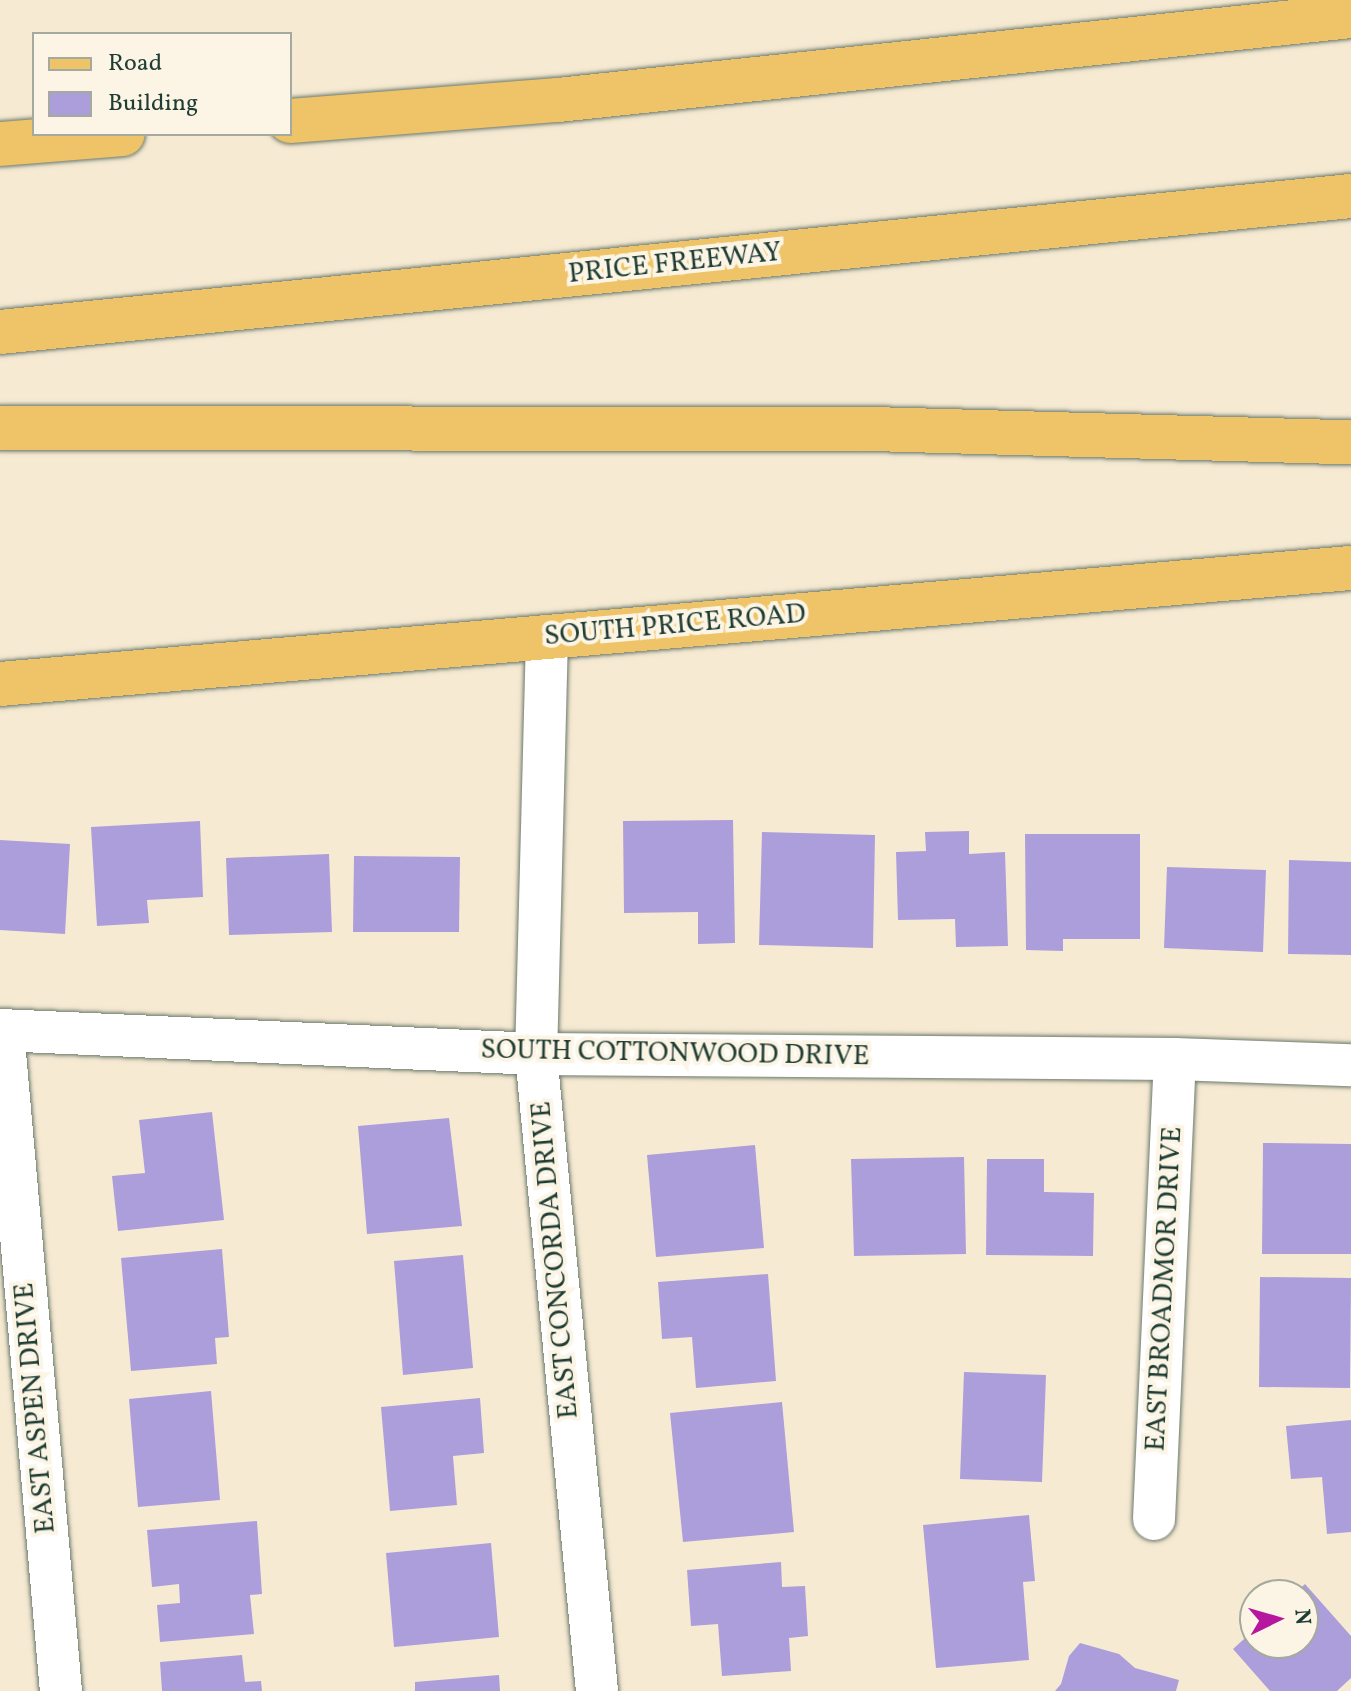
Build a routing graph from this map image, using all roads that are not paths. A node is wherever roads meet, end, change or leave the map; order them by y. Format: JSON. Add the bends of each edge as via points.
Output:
{"nodes":[{"id":1,"x":1351,"y":16,"type":"edge"},
{"id":2,"x":292,"y":121,"type":"edge"},
{"id":3,"x":98,"y":136,"type":"edge"},
{"id":4,"x":0,"y":144,"type":"edge"},
{"id":5,"x":1351,"y":196,"type":"edge"},
{"id":6,"x":0,"y":332,"type":"edge"},
{"id":7,"x":0,"y":428,"type":"edge"},
{"id":8,"x":1351,"y":442,"type":"edge"},
{"id":9,"x":1351,"y":568,"type":"edge"},
{"id":10,"x":547,"y":637,"type":"junction"},
{"id":11,"x":0,"y":684,"type":"edge"},
{"id":12,"x":2,"y":1030,"type":"edge"},
{"id":13,"x":536,"y":1054,"type":"junction"},
{"id":14,"x":1175,"y":1059,"type":"junction"},
{"id":15,"x":1351,"y":1065,"type":"edge"},
{"id":16,"x":1154,"y":1519,"type":"dead end"},
{"id":17,"x":61,"y":1691,"type":"edge"},
{"id":18,"x":597,"y":1691,"type":"edge"}],
"edges":[{"from":1,"to":2,"type":"main road","via":[[558,100]]},
{"from":3,"to":4,"type":"main road"},
{"from":5,"to":6,"type":"main road","name":"PRICE FREEWAY"},
{"from":7,"to":8,"type":"main road","via":[[872,429]]},
{"from":9,"to":10,"type":"main road","name":"SOUTH PRICE ROAD"},
{"from":10,"to":11,"type":"main road","name":"SOUTH PRICE ROAD"},
{"from":10,"to":13,"type":"street","name":"EAST CONCORDA DRIVE"},
{"from":12,"to":13,"type":"street","name":"SOUTH COTTONWOOD DRIVE"},
{"from":12,"to":17,"type":"street","name":"EAST ASPEN DRIVE"},
{"from":13,"to":14,"type":"street","name":"SOUTH COTTONWOOD DRIVE"},
{"from":13,"to":18,"type":"street","name":"EAST CONCORDA DRIVE"},
{"from":14,"to":15,"type":"street","name":"SOUTH COTTONWOOD DRIVE"},
{"from":14,"to":16,"type":"street","name":"EAST BROADMOR DRIVE"}]}
